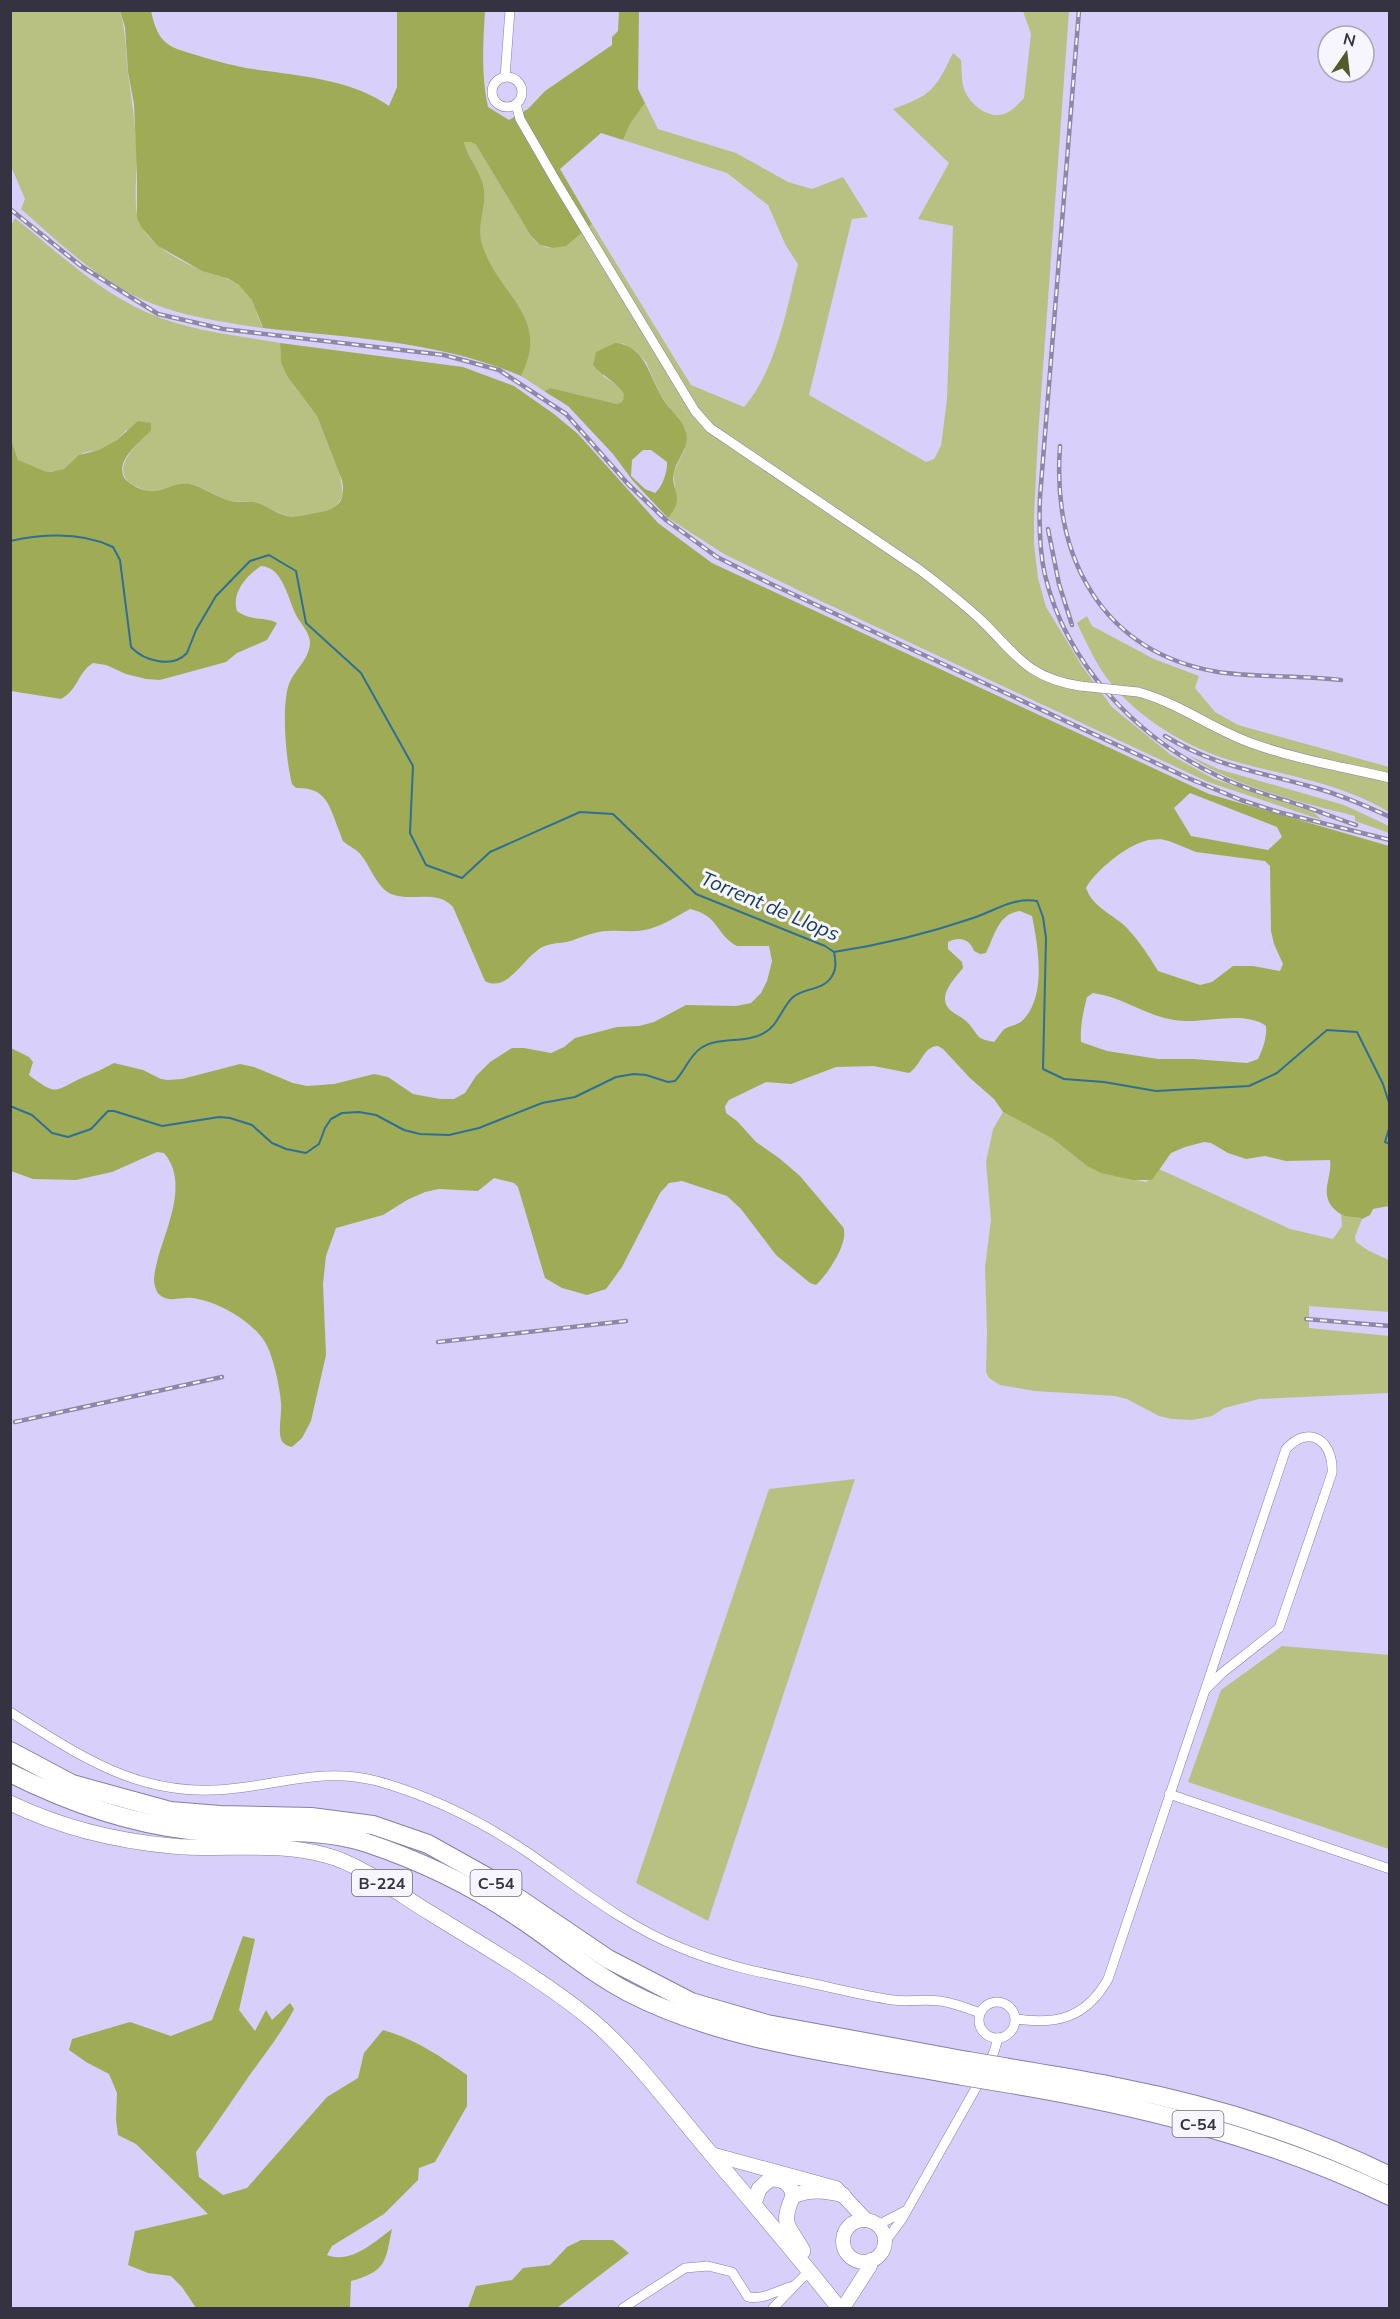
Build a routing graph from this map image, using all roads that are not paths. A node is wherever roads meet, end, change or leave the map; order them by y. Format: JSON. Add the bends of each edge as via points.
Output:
{"nodes":[{"id":1,"x":510,"y":10,"type":"edge"},
{"id":2,"x":505,"y":77,"type":"junction"},
{"id":3,"x":516,"y":104,"type":"junction"},
{"id":4,"x":1389,"y":778,"type":"edge"},
{"id":5,"x":1205,"y":1690,"type":"junction"},
{"id":6,"x":10,"y":1712,"type":"edge"},
{"id":7,"x":10,"y":1751,"type":"edge"},
{"id":8,"x":10,"y":1773,"type":"edge"},
{"id":9,"x":1169,"y":1794,"type":"junction"},
{"id":10,"x":10,"y":1803,"type":"edge"},
{"id":11,"x":1389,"y":1869,"type":"edge"},
{"id":12,"x":980,"y":2013,"type":"junction"},
{"id":13,"x":1016,"y":2019,"type":"junction"},
{"id":14,"x":998,"y":2038,"type":"junction"},
{"id":15,"x":965,"y":2069,"type":"junction"},
{"id":16,"x":1001,"y":2075,"type":"junction"},
{"id":17,"x":711,"y":2154,"type":"junction"},
{"id":18,"x":1347,"y":2175,"type":"junction"},
{"id":19,"x":1389,"y":2176,"type":"edge"},
{"id":20,"x":793,"y":2196,"type":"junction"},
{"id":21,"x":1389,"y":2196,"type":"edge"},
{"id":22,"x":847,"y":2198,"type":"junction"},
{"id":23,"x":754,"y":2204,"type":"junction"},
{"id":24,"x":1389,"y":2209,"type":"edge"},
{"id":25,"x":906,"y":2210,"type":"junction"},
{"id":26,"x":872,"y":2223,"type":"junction"},
{"id":27,"x":849,"y":2227,"type":"junction"},
{"id":28,"x":885,"y":2242,"type":"junction"},
{"id":29,"x":854,"y":2259,"type":"junction"},
{"id":30,"x":871,"y":2260,"type":"junction"},
{"id":31,"x":808,"y":2268,"type":"junction"},
{"id":32,"x":793,"y":2286,"type":"junction"},
{"id":33,"x":856,"y":2287,"type":"junction"},
{"id":34,"x":837,"y":2305,"type":"edge"},
{"id":35,"x":623,"y":2308,"type":"edge"},
{"id":36,"x":773,"y":2308,"type":"edge"}],
"edges":[{"from":1,"to":2,"type":"street"},
{"from":2,"to":3,"type":"street","via":[[515,79],[521,86],[522,96]]},
{"from":2,"to":3,"type":"street","via":[[496,82],[493,95],[502,105]]},
{"from":3,"to":4,"type":"street","bridge":true,"via":[[520,119],[557,183],[710,428],[920,570],[976,615],[1023,663],[1054,680],[1138,692],[1173,704],[1252,744]]},
{"from":5,"to":5,"type":"street","via":[[1279,1628],[1332,1473],[1332,1455],[1323,1442],[1299,1439],[1286,1449]]},
{"from":5,"to":9,"type":"street"},
{"from":6,"to":12,"type":"street","via":[[89,1761],[165,1788],[209,1791],[329,1774],[359,1777],[412,1792],[475,1821],[596,1901],[677,1947],[748,1970],[894,2000],[940,2001]]},
{"from":7,"to":15,"type":"highway","name":"C-54","number":"C-54","via":[[72,1784],[170,1811],[311,1817],[373,1825],[428,1844],[487,1877],[608,1959],[691,2002],[767,2024]]},
{"from":8,"to":15,"type":"highway","name":"C-54","number":"C-54","via":[[40,1788],[129,1819],[190,1830],[284,1832],[364,1842],[460,1881],[627,1991],[678,2014],[742,2034]]},
{"from":9,"to":11,"type":"street"},
{"from":9,"to":13,"type":"street","via":[[1101,1992],[1068,2018],[1054,2022]]},
{"from":10,"to":17,"type":"main road","number":"B-224","via":[[81,1830],[128,1840],[173,1847],[305,1850],[330,1856],[366,1874],[573,2004],[629,2058]]},
{"from":12,"to":13,"type":"street","via":[[988,2003],[1001,2001],[1011,2007]]},
{"from":12,"to":14,"type":"street","via":[[982,2030]]},
{"from":13,"to":14,"type":"street","via":[[1012,2030]]},
{"from":14,"to":25,"type":"street","via":[[975,2090]]},
{"from":15,"to":16,"type":"highway","name":"C-54","number":"C-54","bridge":true},
{"from":16,"to":18,"type":"highway","number":"C-54","via":[[1218,2129]]},
{"from":16,"to":19,"type":"highway","name":"C-54","number":"C-54","via":[[1117,2087],[1190,2104],[1311,2142]]},
{"from":17,"to":22,"type":"main road","via":[[826,2184]]},
{"from":17,"to":23,"type":"main road","number":"B-224"},
{"from":18,"to":21,"type":"highway","number":"C-54"},
{"from":18,"to":24,"type":"highway"},
{"from":20,"to":22,"type":"main road","via":[[823,2190]]},
{"from":20,"to":23,"type":"main road","via":[[784,2181],[770,2179],[759,2189]]},
{"from":20,"to":31,"type":"main road","via":[[786,2220]]},
{"from":22,"to":26,"type":"main road"},
{"from":22,"to":27,"type":"main road"},
{"from":23,"to":31,"type":"main road","number":"B-224"},
{"from":25,"to":26,"type":"street"},
{"from":25,"to":28,"type":"street"},
{"from":26,"to":27,"type":"main road","via":[[860,2220]]},
{"from":26,"to":28,"type":"main road","via":[[882,2230]]},
{"from":27,"to":29,"type":"main road","via":[[844,2244]]},
{"from":28,"to":30,"type":"main road","via":[[881,2253]]},
{"from":29,"to":30,"type":"main road"},
{"from":29,"to":33,"type":"main road"},
{"from":30,"to":33,"type":"main road"},
{"from":31,"to":32,"type":"street"},
{"from":31,"to":34,"type":"main road","number":"B-224"},
{"from":32,"to":35,"type":"street","via":[[761,2299],[748,2297],[732,2272],[708,2266],[685,2268]]},
{"from":32,"to":36,"type":"street"},
{"from":33,"to":34,"type":"main road"}]}
